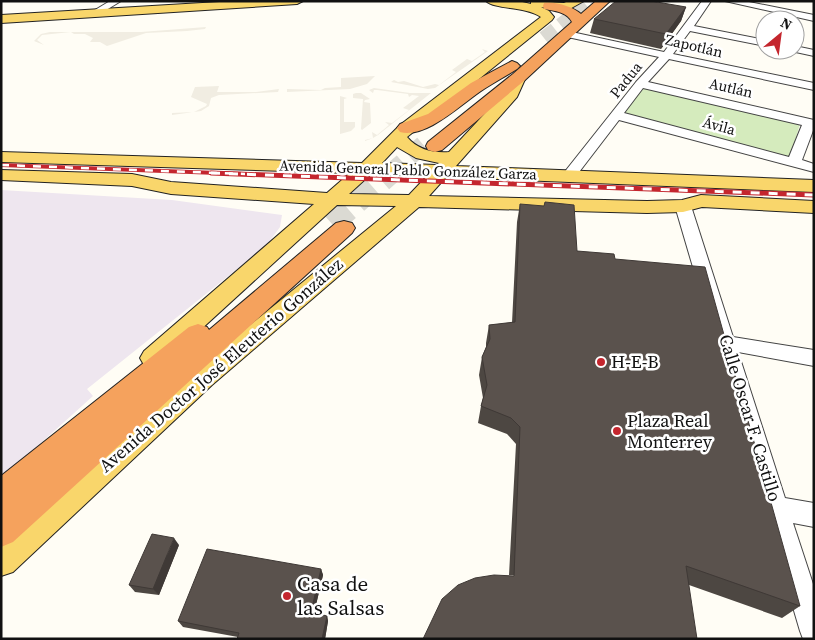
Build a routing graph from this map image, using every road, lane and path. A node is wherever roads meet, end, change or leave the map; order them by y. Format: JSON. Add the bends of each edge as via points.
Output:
{"nodes":[{"id":1,"x":130,"y":1,"type":"edge"},
{"id":2,"x":218,"y":1,"type":"edge"},
{"id":3,"x":297,"y":1,"type":"edge"},
{"id":4,"x":492,"y":1,"type":"edge"},
{"id":5,"x":502,"y":1,"type":"edge"},
{"id":6,"x":519,"y":1,"type":"edge"},
{"id":7,"x":524,"y":1,"type":"edge"},
{"id":8,"x":604,"y":1,"type":"edge"},
{"id":9,"x":707,"y":1,"type":"edge"},
{"id":10,"x":729,"y":1,"type":"edge"},
{"id":11,"x":585,"y":2,"type":"edge"},
{"id":12,"x":108,"y":8,"type":"edge"},
{"id":13,"x":545,"y":8,"type":"junction"},
{"id":14,"x":1,"y":13,"type":"edge"},
{"id":15,"x":814,"y":18,"type":"edge"},
{"id":16,"x":1,"y":19,"type":"edge"},
{"id":17,"x":579,"y":23,"type":"junction"},
{"id":18,"x":686,"y":27,"type":"junction"},
{"id":19,"x":568,"y":34,"type":"junction"},
{"id":20,"x":544,"y":38,"type":"tunnel mouth"},
{"id":21,"x":755,"y":41,"type":"edge"},
{"id":22,"x":667,"y":55,"type":"junction"},
{"id":23,"x":516,"y":71,"type":"junction"},
{"id":24,"x":640,"y":84,"type":"junction"},
{"id":25,"x":814,"y":87,"type":"edge"},
{"id":26,"x":616,"y":115,"type":"junction"},
{"id":27,"x":812,"y":124,"type":"edge"},
{"id":28,"x":402,"y":132,"type":"junction"},
{"id":29,"x":430,"y":145,"type":"tunnel mouth"},
{"id":30,"x":458,"y":152,"type":"junction"},
{"id":31,"x":1,"y":157,"type":"edge"},
{"id":32,"x":794,"y":162,"type":"junction"},
{"id":33,"x":196,"y":163,"type":"junction"},
{"id":34,"x":366,"y":168,"type":"junction"},
{"id":35,"x":814,"y":168,"type":"edge"},
{"id":36,"x":442,"y":172,"type":"junction"},
{"id":37,"x":485,"y":173,"type":"junction"},
{"id":38,"x":1,"y":175,"type":"edge"},
{"id":39,"x":568,"y":177,"type":"junction"},
{"id":40,"x":1,"y":183,"type":"edge"},
{"id":41,"x":152,"y":184,"type":"junction"},
{"id":42,"x":73,"y":185,"type":"junction"},
{"id":43,"x":814,"y":186,"type":"edge"},
{"id":44,"x":469,"y":192,"type":"junction"},
{"id":45,"x":419,"y":196,"type":"junction"},
{"id":46,"x":502,"y":207,"type":"junction"},
{"id":47,"x":814,"y":207,"type":"edge"},
{"id":48,"x":334,"y":209,"type":"junction"},
{"id":49,"x":684,"y":209,"type":"junction"},
{"id":50,"x":814,"y":215,"type":"edge"},
{"id":51,"x":373,"y":234,"type":"junction"},
{"id":52,"x":278,"y":246,"type":"junction"},
{"id":53,"x":727,"y":343,"type":"junction"},
{"id":54,"x":814,"y":358,"type":"edge"},
{"id":55,"x":91,"y":422,"type":"junction"},
{"id":56,"x":1,"y":497,"type":"edge"},
{"id":57,"x":777,"y":508,"type":"junction"},
{"id":58,"x":814,"y":516,"type":"edge"},
{"id":59,"x":1,"y":530,"type":"edge"},
{"id":60,"x":1,"y":560,"type":"edge"},
{"id":61,"x":814,"y":632,"type":"edge"}],
"edges":[{"from":1,"to":12,"type":"street"},
{"from":2,"to":12,"type":"main road"},
{"from":3,"to":12,"type":"main road"},
{"from":4,"to":13,"type":"main road"},
{"from":5,"to":6,"type":"main road"},
{"from":7,"to":13,"type":"main road"},
{"from":8,"to":17,"type":"highway"},
{"from":9,"to":18,"type":"street","name":"Padua"},
{"from":10,"to":15,"type":"street"},
{"from":11,"to":13,"type":"main road"},
{"from":12,"to":14,"type":"main road"},
{"from":12,"to":16,"type":"main road"},
{"from":13,"to":17,"type":"highway","via":[[572,13],[578,17]]},
{"from":13,"to":28,"type":"main road","via":[[546,20]]},
{"from":17,"to":19,"type":"highway"},
{"from":18,"to":21,"type":"street"},
{"from":18,"to":22,"type":"street","name":"Padua"},
{"from":19,"to":22,"type":"street","name":"Zapotlán"},
{"from":19,"to":23,"type":"highway"},
{"from":20,"to":23,"type":"highway"},
{"from":22,"to":24,"type":"street","name":"Padua"},
{"from":22,"to":25,"type":"street","name":"Zapotlán"},
{"from":23,"to":28,"type":"highway","via":[[477,86],[434,118]]},
{"from":23,"to":29,"type":"highway"},
{"from":23,"to":30,"type":"main road","name":"Avenida Doctor José Eleuterio González","via":[[512,94]]},
{"from":24,"to":26,"type":"street","name":"Padua"},
{"from":24,"to":27,"type":"street","name":"Autlán"},
{"from":26,"to":32,"type":"street","name":"Ávila"},
{"from":26,"to":39,"type":"street","name":"Padua"},
{"from":27,"to":32,"type":"street"},
{"from":28,"to":30,"type":"main road","via":[[404,145],[421,154],[432,157]]},
{"from":28,"to":33,"type":"main road","via":[[360,150],[334,153],[249,151],[220,155]]},
{"from":28,"to":34,"type":"main road"},
{"from":30,"to":36,"type":"main road","name":"Avenida Doctor José Eleuterio González"},
{"from":30,"to":37,"type":"main road","via":[[464,162]]},
{"from":31,"to":33,"type":"main road","name":"Avenida General Pablo González Garza"},
{"from":32,"to":35,"type":"street","name":"Ávila"},
{"from":33,"to":34,"type":"main road","name":"Avenida General Pablo González Garza"},
{"from":34,"to":36,"type":"main road","name":"Avenida General Pablo González Garza"},
{"from":34,"to":48,"type":"main road"},
{"from":36,"to":37,"type":"main road","name":"Avenida General Pablo González Garza"},
{"from":36,"to":45,"type":"main road","name":"Avenida Doctor José Eleuterio González"},
{"from":37,"to":39,"type":"main road","name":"Avenida General Pablo González Garza"},
{"from":38,"to":41,"type":"main road","name":"Avenida General Pablo González Garza","via":[[132,180]]},
{"from":39,"to":43,"type":"main road","name":"Avenida General Pablo González Garza"},
{"from":40,"to":42,"type":"main road","name":"Avenida General Pablo González Garza"},
{"from":41,"to":42,"type":"main road","name":"Avenida General Pablo González Garza","via":[[128,187]]},
{"from":41,"to":48,"type":"main road","name":"Avenida General Pablo González Garza"},
{"from":42,"to":52,"type":"main road","via":[[276,207],[288,218]]},
{"from":44,"to":45,"type":"main road","name":"Avenida General Pablo González Garza"},
{"from":44,"to":46,"type":"main road"},
{"from":44,"to":49,"type":"main road","name":"Avenida General Pablo González Garza","via":[[644,200]]},
{"from":45,"to":46,"type":"main road","name":"Avenida General Pablo González Garza"},
{"from":45,"to":48,"type":"main road","name":"Avenida General Pablo González Garza"},
{"from":45,"to":51,"type":"main road","name":"Avenida Doctor José Eleuterio González"},
{"from":46,"to":49,"type":"main road"},
{"from":46,"to":51,"type":"main road","via":[[432,215]]},
{"from":47,"to":49,"type":"main road","name":"Avenida General Pablo González Garza","via":[[701,201]]},
{"from":48,"to":51,"type":"main road","via":[[348,207],[364,212],[372,221]]},
{"from":48,"to":52,"type":"main road"},
{"from":48,"to":55,"type":"highway","name":"Avenida Doctor José Eleuterio González"},
{"from":48,"to":59,"type":"highway","name":"Avenida Doctor José Eleuterio González"},
{"from":49,"to":50,"type":"main road"},
{"from":49,"to":53,"type":"street","name":"Calle Oscar F. Castillo"},
{"from":51,"to":60,"type":"main road","name":"Avenida Doctor José Eleuterio González","via":[[126,446]]},
{"from":52,"to":55,"type":"main road","via":[[108,399]]},
{"from":53,"to":54,"type":"street"},
{"from":53,"to":57,"type":"street","name":"Calle Oscar F. Castillo"},
{"from":55,"to":56,"type":"highway","name":"Avenida Doctor José Eleuterio González"},
{"from":57,"to":58,"type":"street"},
{"from":57,"to":61,"type":"street","name":"Calle Oscar F. Castillo"}]}
